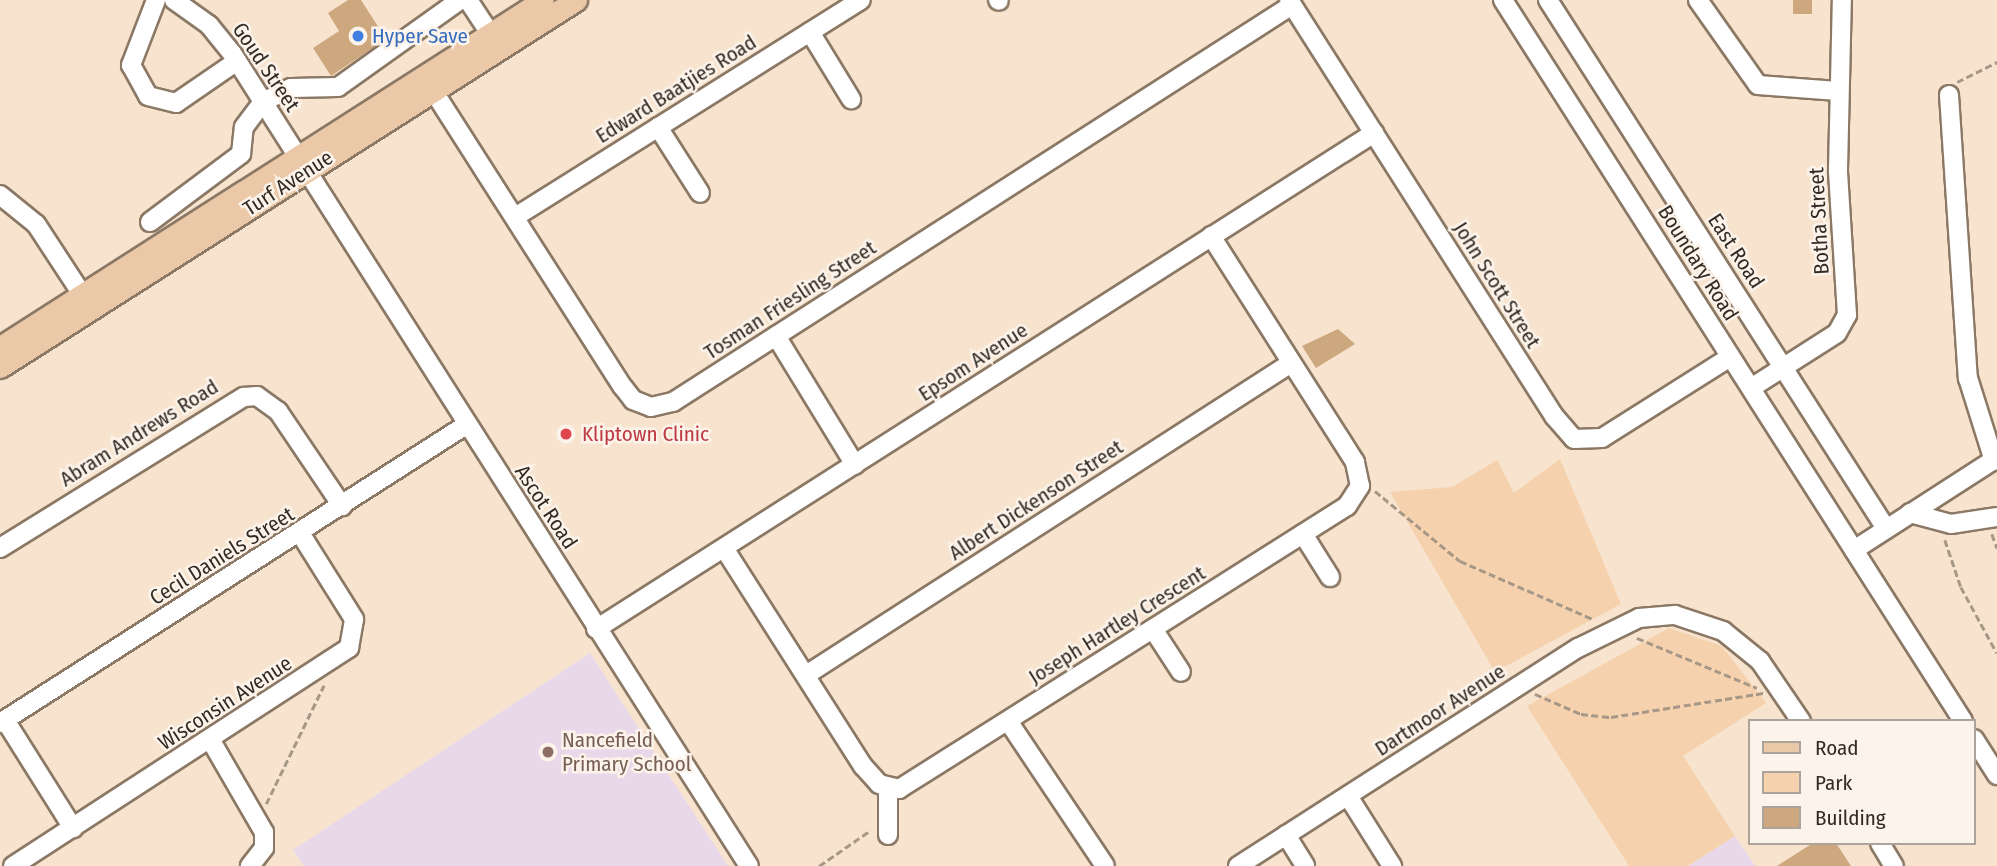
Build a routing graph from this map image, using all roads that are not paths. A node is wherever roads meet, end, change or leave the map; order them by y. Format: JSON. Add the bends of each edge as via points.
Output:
{"nodes":[{"id":1,"x":156,"y":0,"type":"edge"},
{"id":2,"x":174,"y":0,"type":"edge"},
{"id":3,"x":460,"y":0,"type":"edge"},
{"id":4,"x":468,"y":0,"type":"edge"},
{"id":5,"x":543,"y":0,"type":"edge"},
{"id":6,"x":576,"y":0,"type":"edge"},
{"id":7,"x":861,"y":0,"type":"edge"},
{"id":8,"x":1503,"y":0,"type":"edge"},
{"id":9,"x":1548,"y":0,"type":"edge"},
{"id":10,"x":1698,"y":0,"type":"edge"},
{"id":11,"x":1842,"y":0,"type":"edge"},
{"id":12,"x":1290,"y":2,"type":"edge"},
{"id":13,"x":195,"y":6,"type":"edge"},
{"id":14,"x":810,"y":32,"type":"junction"},
{"id":15,"x":495,"y":41,"type":"junction"},
{"id":16,"x":237,"y":61,"type":"junction"},
{"id":17,"x":428,"y":83,"type":"junction"},
{"id":18,"x":1838,"y":91,"type":"junction"},
{"id":19,"x":1949,"y":95,"type":"road end"},
{"id":20,"x":851,"y":99,"type":"dead end"},
{"id":21,"x":262,"y":102,"type":"junction"},
{"id":22,"x":659,"y":127,"type":"junction"},
{"id":23,"x":1374,"y":133,"type":"junction"},
{"id":24,"x":302,"y":164,"type":"junction"},
{"id":25,"x":700,"y":193,"type":"dead end"},
{"id":26,"x":0,"y":195,"type":"edge"},
{"id":27,"x":515,"y":217,"type":"junction"},
{"id":28,"x":150,"y":222,"type":"junction"},
{"id":29,"x":1210,"y":236,"type":"junction"},
{"id":30,"x":170,"y":238,"type":"junction"},
{"id":31,"x":151,"y":250,"type":"junction"},
{"id":32,"x":87,"y":301,"type":"junction"},
{"id":33,"x":776,"y":336,"type":"junction"},
{"id":34,"x":0,"y":347,"type":"edge"},
{"id":35,"x":1730,"y":357,"type":"junction"},
{"id":36,"x":1291,"y":363,"type":"junction"},
{"id":37,"x":0,"y":367,"type":"edge"},
{"id":38,"x":1783,"y":367,"type":"junction"},
{"id":39,"x":1751,"y":388,"type":"junction"},
{"id":40,"x":466,"y":425,"type":"junction"},
{"id":41,"x":1995,"y":460,"type":"edge"},
{"id":42,"x":855,"y":465,"type":"junction"},
{"id":43,"x":342,"y":506,"type":"junction"},
{"id":44,"x":1910,"y":513,"type":"junction"},
{"id":45,"x":1997,"y":517,"type":"edge"},
{"id":46,"x":1885,"y":527,"type":"junction"},
{"id":47,"x":300,"y":533,"type":"junction"},
{"id":48,"x":1303,"y":534,"type":"junction"},
{"id":49,"x":0,"y":548,"type":"edge"},
{"id":50,"x":724,"y":548,"type":"junction"},
{"id":51,"x":1854,"y":550,"type":"junction"},
{"id":52,"x":1330,"y":577,"type":"dead end"},
{"id":53,"x":596,"y":629,"type":"junction"},
{"id":54,"x":1153,"y":629,"type":"junction"},
{"id":55,"x":1181,"y":672,"type":"dead end"},
{"id":56,"x":806,"y":675,"type":"junction"},
{"id":57,"x":1800,"y":719,"type":"edge"},
{"id":58,"x":1961,"y":719,"type":"edge"},
{"id":59,"x":2,"y":721,"type":"edge"},
{"id":60,"x":1008,"y":721,"type":"junction"},
{"id":61,"x":210,"y":739,"type":"junction"},
{"id":62,"x":1976,"y":742,"type":"edge"},
{"id":63,"x":1997,"y":775,"type":"edge"},
{"id":64,"x":888,"y":789,"type":"junction"},
{"id":65,"x":1348,"y":796,"type":"junction"},
{"id":66,"x":888,"y":826,"type":"road end"},
{"id":67,"x":73,"y":828,"type":"junction"},
{"id":68,"x":1286,"y":835,"type":"junction"},
{"id":69,"x":1881,"y":845,"type":"edge"},
{"id":70,"x":13,"y":866,"type":"edge"},
{"id":71,"x":250,"y":866,"type":"edge"},
{"id":72,"x":749,"y":866,"type":"edge"},
{"id":73,"x":1105,"y":866,"type":"edge"},
{"id":74,"x":1238,"y":866,"type":"edge"},
{"id":75,"x":1306,"y":866,"type":"edge"},
{"id":76,"x":1392,"y":866,"type":"edge"},
{"id":77,"x":1894,"y":866,"type":"edge"}],
"edges":[{"from":1,"to":16,"type":"street","via":[[131,65],[148,96],[176,103]]},
{"from":2,"to":13,"type":"street","name":"Goud Street"},
{"from":3,"to":21,"type":"street","via":[[338,87],[291,88]]},
{"from":4,"to":15,"type":"street"},
{"from":5,"to":15,"type":"main road","name":"Turf Avenue"},
{"from":6,"to":15,"type":"main road","name":"Turf Avenue"},
{"from":7,"to":14,"type":"street","name":"Edward Baatjies Road"},
{"from":8,"to":35,"type":"street","name":"Boundary Road"},
{"from":9,"to":38,"type":"street","name":"East Road"},
{"from":10,"to":18,"type":"street","via":[[1758,85]]},
{"from":11,"to":18,"type":"street","name":"Botha Street"},
{"from":12,"to":23,"type":"street","name":"John Scott Street"},
{"from":12,"to":33,"type":"street","name":"Tosman Friesling Street"},
{"from":13,"to":16,"type":"street","name":"Goud Street"},
{"from":14,"to":20,"type":"street"},
{"from":14,"to":22,"type":"street","name":"Edward Baatjies Road"},
{"from":15,"to":17,"type":"main road","name":"Turf Avenue"},
{"from":16,"to":21,"type":"street","name":"Goud Street"},
{"from":17,"to":24,"type":"main road","name":"Turf Avenue"},
{"from":17,"to":27,"type":"street","name":"Tosman Friesling Street"},
{"from":18,"to":38,"type":"street","name":"Botha Street","via":[[1847,316],[1837,333]]},
{"from":19,"to":41,"type":"street","via":[[1968,378]]},
{"from":21,"to":24,"type":"street","name":"Goud Street"},
{"from":21,"to":28,"type":"street","via":[[244,127],[241,154]]},
{"from":22,"to":25,"type":"street"},
{"from":22,"to":27,"type":"street","name":"Edward Baatjies Road"},
{"from":23,"to":29,"type":"street","name":"Epsom Avenue"},
{"from":23,"to":35,"type":"street","name":"John Scott Street","via":[[1554,416],[1574,439],[1602,438]]},
{"from":24,"to":30,"type":"main road","name":"Turf Avenue"},
{"from":24,"to":32,"type":"main road","name":"Turf Avenue"},
{"from":24,"to":40,"type":"street","name":"Ascot Road"},
{"from":26,"to":32,"type":"street","via":[[36,224]]},
{"from":27,"to":33,"type":"street","name":"Tosman Friesling Street","via":[[623,387],[641,405],[673,402]]},
{"from":28,"to":30,"type":"street"},
{"from":28,"to":31,"type":"street"},
{"from":29,"to":36,"type":"street"},
{"from":29,"to":42,"type":"street","name":"Epsom Avenue"},
{"from":30,"to":31,"type":"main road","name":"Turf Avenue"},
{"from":31,"to":32,"type":"main road","name":"Turf Avenue"},
{"from":32,"to":34,"type":"main road","name":"Turf Avenue"},
{"from":32,"to":37,"type":"main road","name":"Turf Avenue"},
{"from":33,"to":42,"type":"street"},
{"from":35,"to":39,"type":"street","name":"Boundary Road"},
{"from":36,"to":48,"type":"street","name":"Joseph Hartley Crescent","via":[[1355,462],[1360,486],[1347,506]]},
{"from":36,"to":56,"type":"street","name":"Albert Dickenson Street"},
{"from":38,"to":39,"type":"street","name":"Botha Street"},
{"from":38,"to":46,"type":"street","name":"East Road"},
{"from":39,"to":51,"type":"street","name":"Boundary Road"},
{"from":40,"to":43,"type":"street","name":"Cecil Daniels Street"},
{"from":40,"to":53,"type":"street","name":"Ascot Road"},
{"from":41,"to":44,"type":"street"},
{"from":42,"to":50,"type":"street","name":"Epsom Avenue"},
{"from":43,"to":47,"type":"street","name":"Cecil Daniels Street"},
{"from":43,"to":49,"type":"street","name":"Abram Andrews Road","via":[[278,411],[257,396],[244,397]]},
{"from":44,"to":45,"type":"street","via":[[1942,523]]},
{"from":44,"to":46,"type":"street"},
{"from":46,"to":51,"type":"street"},
{"from":47,"to":59,"type":"street","name":"Cecil Daniels Street"},
{"from":47,"to":61,"type":"street","name":"Wisconsin Avenue","via":[[355,619],[349,648]]},
{"from":48,"to":52,"type":"street"},
{"from":48,"to":54,"type":"street","name":"Joseph Hartley Crescent"},
{"from":50,"to":53,"type":"street","name":"Epsom Avenue"},
{"from":50,"to":56,"type":"street"},
{"from":51,"to":58,"type":"street","name":"Boundary Road"},
{"from":53,"to":72,"type":"street","name":"Ascot Road"},
{"from":54,"to":55,"type":"street"},
{"from":54,"to":60,"type":"street","name":"Joseph Hartley Crescent"},
{"from":56,"to":64,"type":"street","via":[[863,766]]},
{"from":57,"to":65,"type":"street","name":"Dartmoor Avenue","via":[[1771,676],[1739,641],[1712,624],[1675,615],[1639,618],[1615,627],[1520,685]]},
{"from":59,"to":67,"type":"street"},
{"from":60,"to":64,"type":"street","name":"Joseph Hartley Crescent","via":[[911,783]]},
{"from":60,"to":73,"type":"street"},
{"from":61,"to":67,"type":"street","name":"Wisconsin Avenue"},
{"from":61,"to":71,"type":"street","via":[[258,820],[264,848]]},
{"from":62,"to":63,"type":"street"},
{"from":64,"to":66,"type":"street"},
{"from":65,"to":68,"type":"street","name":"Dartmoor Avenue"},
{"from":65,"to":76,"type":"street"},
{"from":67,"to":70,"type":"street","name":"Wisconsin Avenue"},
{"from":68,"to":74,"type":"street","name":"Dartmoor Avenue"},
{"from":68,"to":75,"type":"street"},
{"from":69,"to":77,"type":"street"}]}
